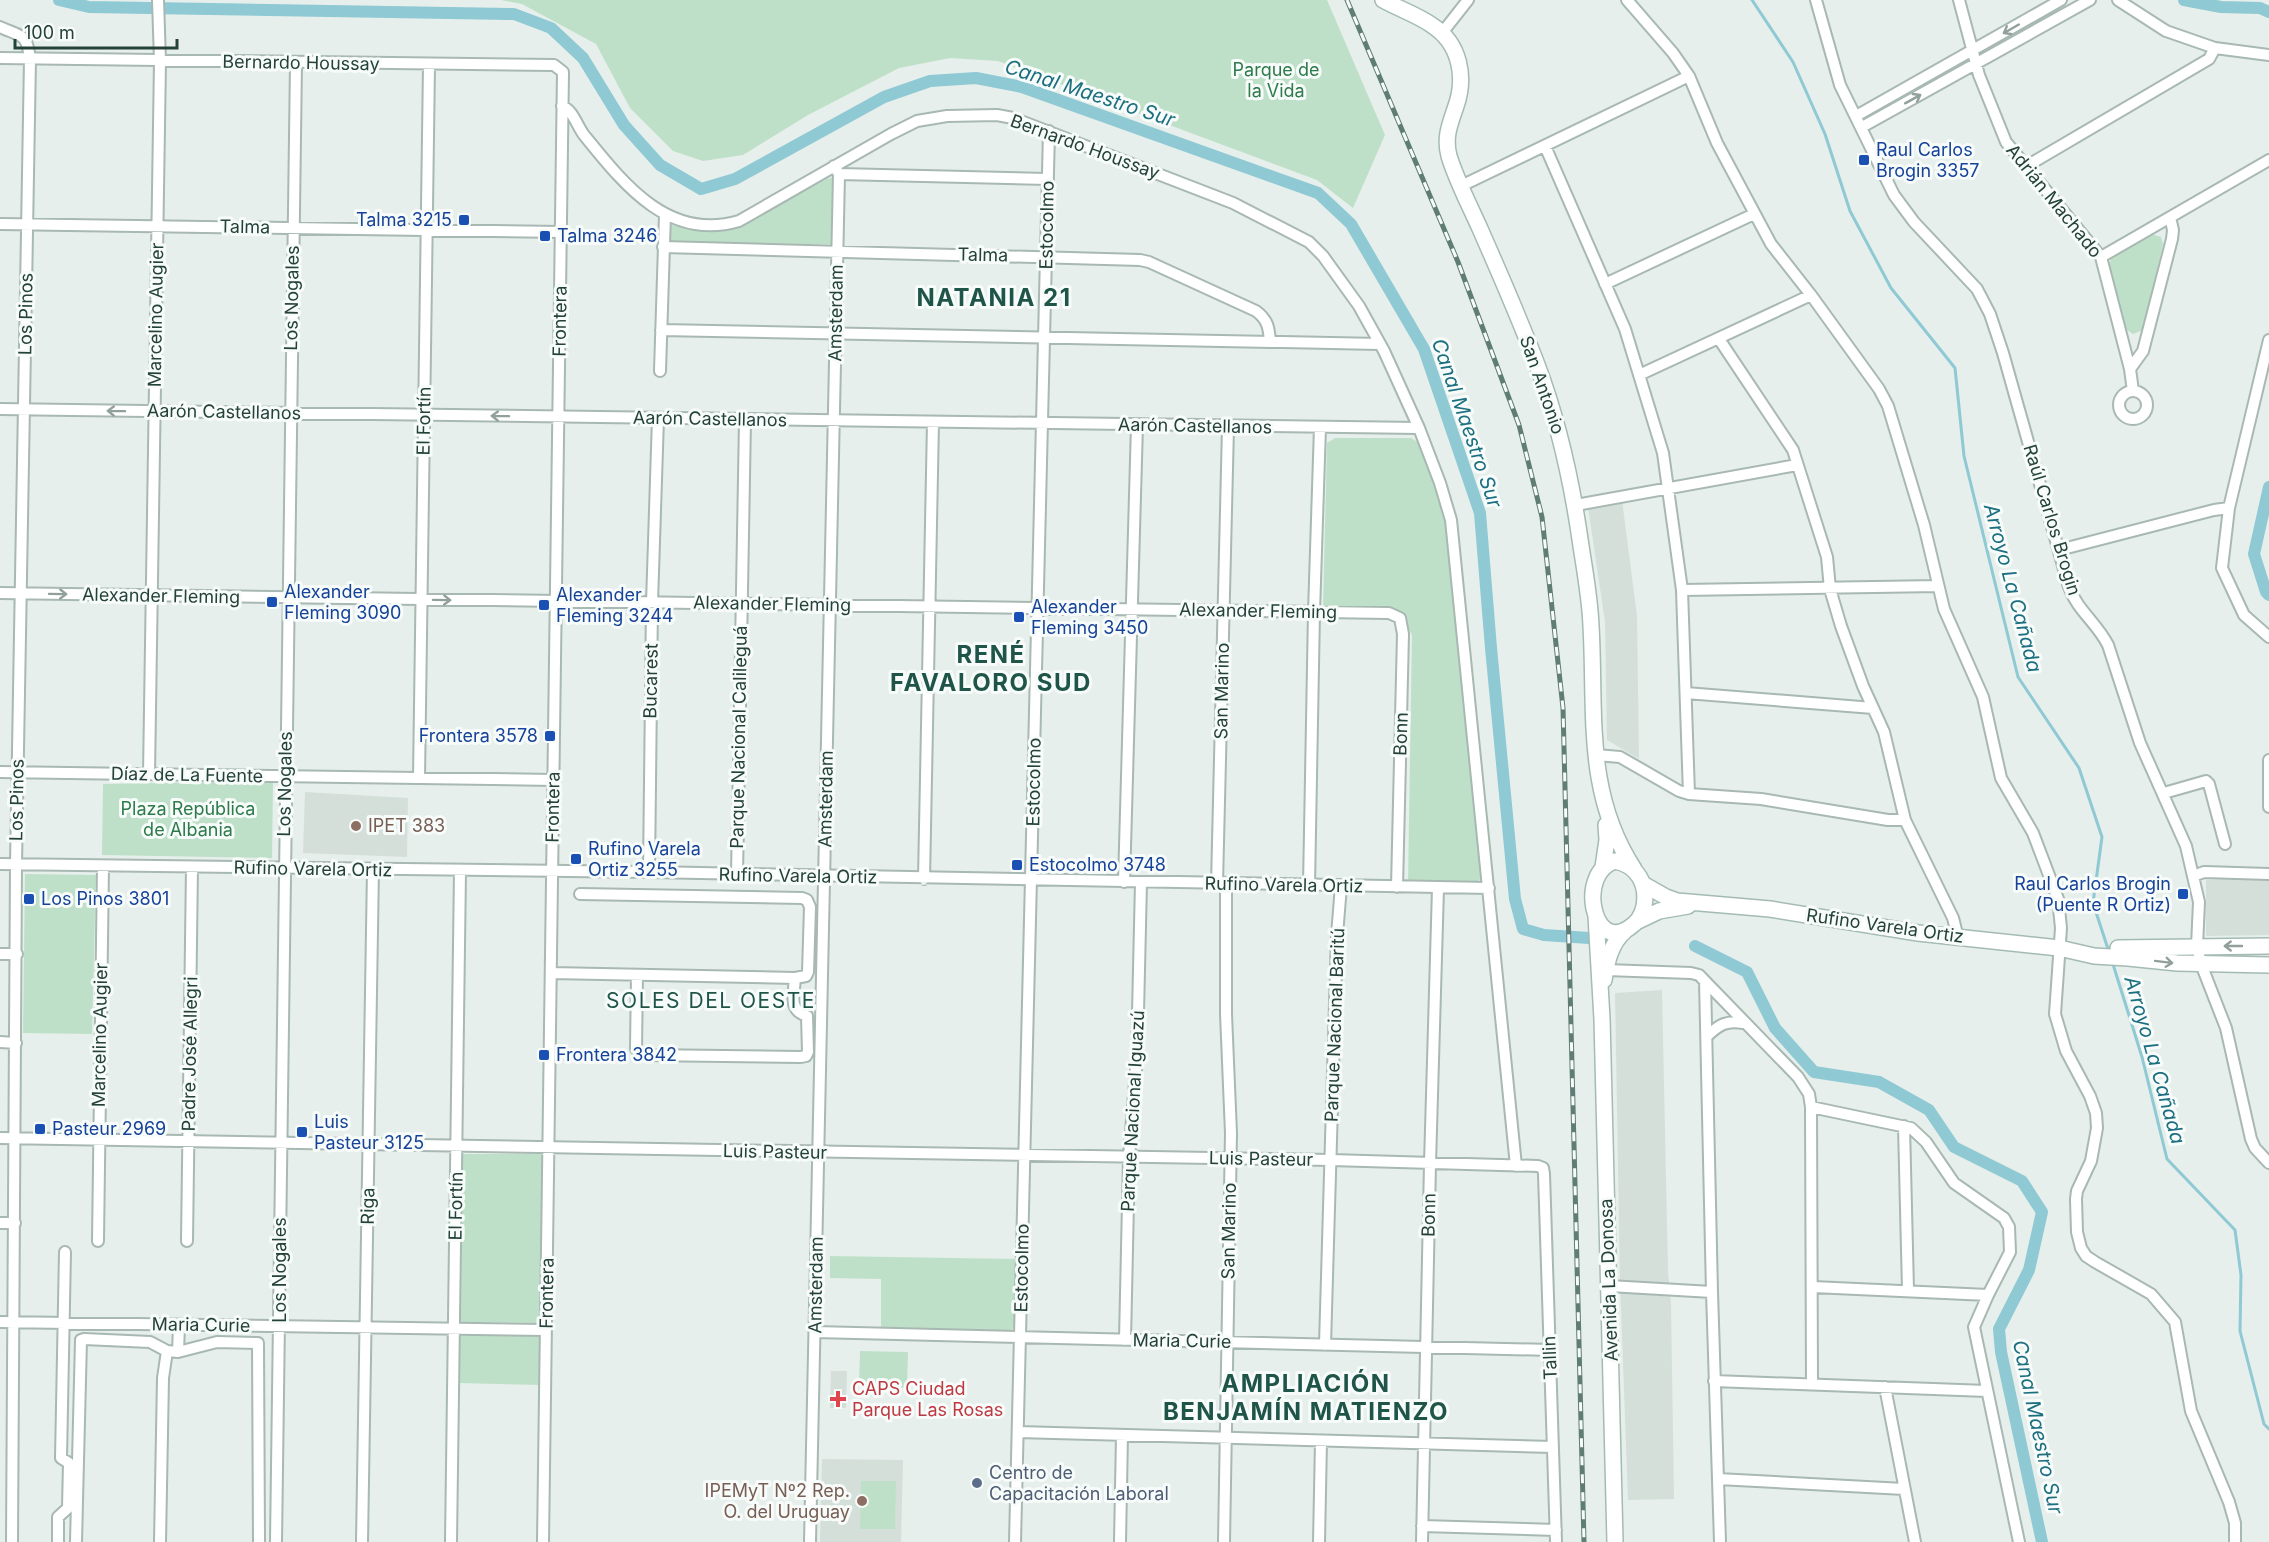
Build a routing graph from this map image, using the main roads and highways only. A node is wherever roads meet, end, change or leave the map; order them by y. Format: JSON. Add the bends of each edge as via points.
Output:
{"nodes":[{"id":1,"x":1383,"y":0,"type":"edge"},
{"id":2,"x":1395,"y":4,"type":"edge"},
{"id":3,"x":1604,"y":807,"type":"junction"},
{"id":4,"x":1603,"y":867,"type":"junction"},
{"id":5,"x":1634,"y":869,"type":"junction"},
{"id":6,"x":1643,"y":884,"type":"junction"},
{"id":7,"x":1700,"y":904,"type":"junction"},
{"id":8,"x":1596,"y":916,"type":"junction"},
{"id":9,"x":1632,"y":926,"type":"junction"},
{"id":10,"x":2269,"y":946,"type":"edge"},
{"id":11,"x":2127,"y":953,"type":"junction"},
{"id":12,"x":2269,"y":965,"type":"edge"},
{"id":13,"x":1602,"y":1018,"type":"junction"},
{"id":14,"x":1615,"y":1542,"type":"edge"}],
"edges":[{"from":1,"to":2,"type":"main road","name":"San Antonio"},
{"from":2,"to":3,"type":"main road","name":"San Antonio","via":[[1442,33],[1456,53],[1461,90],[1446,144],[1536,363],[1559,430],[1576,505],[1591,622],[1596,755]]},
{"from":3,"to":4,"type":"main road","name":"San Antonio","via":[[1607,840]]},
{"from":3,"to":5,"type":"main road","name":"San Antonio"},
{"from":4,"to":5,"type":"main road","via":[[1615,861]]},
{"from":4,"to":8,"type":"main road","via":[[1594,887]]},
{"from":5,"to":6,"type":"main road"},
{"from":6,"to":7,"type":"main road","name":"Rufino Varela Ortiz","via":[[1666,897]]},
{"from":6,"to":9,"type":"main road","via":[[1644,909]]},
{"from":7,"to":9,"type":"main road","name":"Rufino Varela Ortiz","via":[[1659,911]]},
{"from":7,"to":11,"type":"main road","name":"Rufino Varela Ortiz","via":[[1770,909],[1958,938]]},
{"from":8,"to":9,"type":"main road","via":[[1605,930],[1616,933]]},
{"from":8,"to":13,"type":"main road","name":"Avenida La Donosa"},
{"from":9,"to":13,"type":"main road","name":"Avenida La Donosa","via":[[1617,938],[1612,948]]},
{"from":10,"to":11,"type":"main road","one_way":true,"via":[[2197,946]]},
{"from":11,"to":12,"type":"main road","one_way":true,"via":[[2201,964]]},
{"from":13,"to":14,"type":"main road","name":"Avenida La Donosa"}]}
